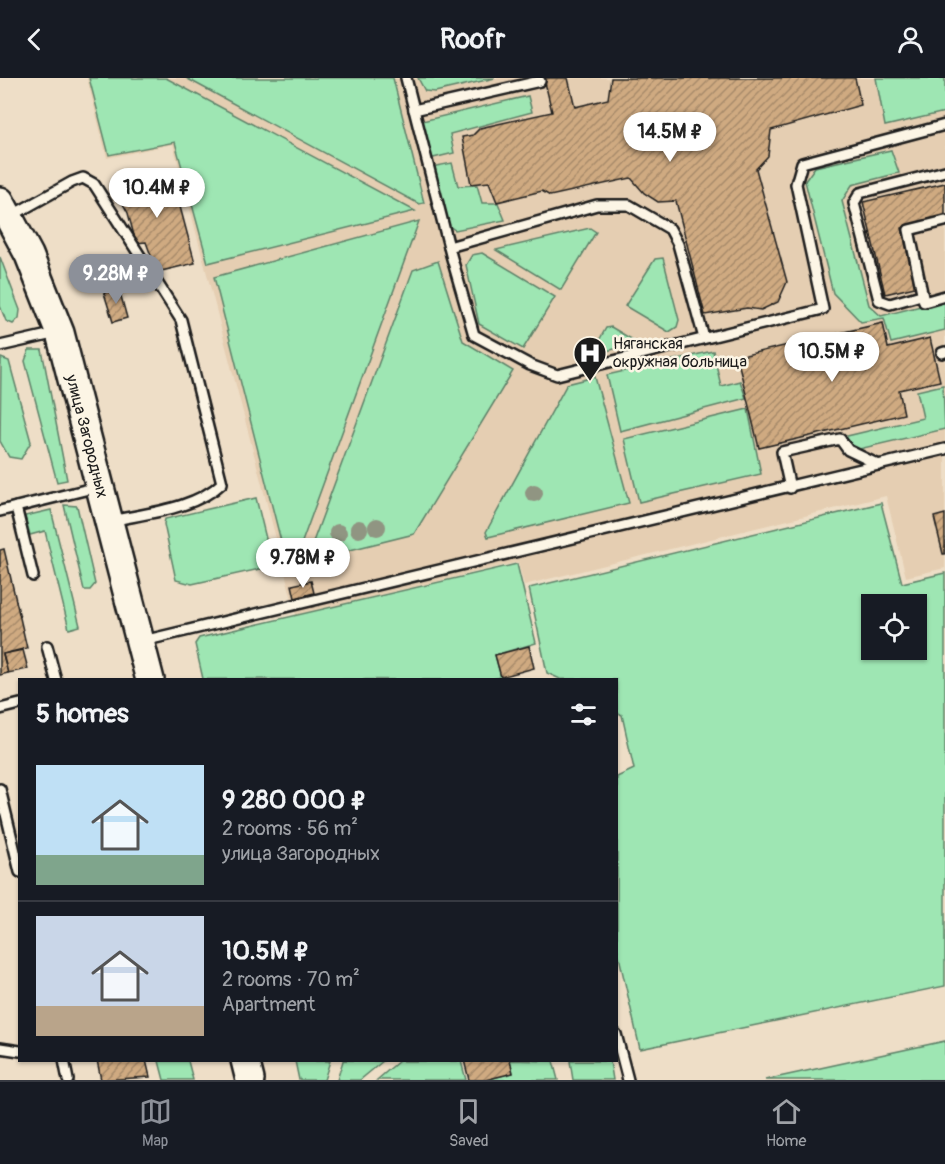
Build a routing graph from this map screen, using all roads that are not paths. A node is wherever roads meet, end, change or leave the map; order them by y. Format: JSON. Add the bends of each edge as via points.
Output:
{"nodes":[{"id":1,"x":406,"y":78,"type":"edge"},
{"id":2,"x":540,"y":81,"type":"dead end"},
{"id":3,"x":414,"y":110,"type":"junction"},
{"id":4,"x":945,"y":125,"type":"edge"},
{"id":5,"x":945,"y":171,"type":"edge"},
{"id":6,"x":5,"y":208,"type":"edge"},
{"id":7,"x":945,"y":221,"type":"edge"},
{"id":8,"x":448,"y":247,"type":"junction"},
{"id":9,"x":921,"y":295,"type":"junction"},
{"id":10,"x":945,"y":296,"type":"edge"},
{"id":11,"x":60,"y":333,"type":"junction"},
{"id":12,"x":704,"y":338,"type":"junction"},
{"id":13,"x":0,"y":346,"type":"edge"},
{"id":14,"x":945,"y":449,"type":"edge"},
{"id":15,"x":880,"y":465,"type":"junction"},
{"id":16,"x":101,"y":486,"type":"junction"},
{"id":17,"x":790,"y":488,"type":"junction"},
{"id":18,"x":16,"y":507,"type":"junction"},
{"id":19,"x":0,"y":511,"type":"edge"},
{"id":20,"x":111,"y":521,"type":"junction"},
{"id":21,"x":33,"y":576,"type":"dead end"},
{"id":22,"x":141,"y":641,"type":"junction"},
{"id":23,"x":47,"y":646,"type":"dead end"},
{"id":24,"x":55,"y":678,"type":"edge"},
{"id":25,"x":150,"y":678,"type":"edge"},
{"id":26,"x":18,"y":704,"type":"edge"},
{"id":27,"x":0,"y":709,"type":"edge"},
{"id":28,"x":0,"y":789,"type":"edge"},
{"id":29,"x":18,"y":864,"type":"edge"},
{"id":30,"x":618,"y":1042,"type":"edge"},
{"id":31,"x":0,"y":1048,"type":"edge"},
{"id":32,"x":18,"y":1051,"type":"edge"},
{"id":33,"x":64,"y":1062,"type":"edge"},
{"id":34,"x":246,"y":1062,"type":"edge"},
{"id":35,"x":68,"y":1080,"type":"edge"},
{"id":36,"x":250,"y":1080,"type":"edge"},
{"id":37,"x":628,"y":1080,"type":"edge"}],
"edges":[{"from":1,"to":3,"type":"lane"},
{"from":2,"to":3,"type":"lane"},
{"from":3,"to":8,"type":"lane"},
{"from":4,"to":12,"type":"lane","via":[[802,163],[796,184],[823,309]]},
{"from":5,"to":9,"type":"lane","via":[[860,193],[854,203],[879,300],[890,304]]},
{"from":6,"to":11,"type":"main road","name":"улица Загородных","via":[[41,280]]},
{"from":6,"to":20,"type":"lane","via":[[83,178],[94,184],[181,320],[222,483],[212,493],[193,501]]},
{"from":7,"to":9,"type":"lane","via":[[909,230]]},
{"from":8,"to":12,"type":"lane","via":[[474,335],[557,375]]},
{"from":8,"to":12,"type":"lane","via":[[597,205],[629,205],[670,229],[678,244]]},
{"from":9,"to":10,"type":"lane","via":[[924,302]]},
{"from":11,"to":13,"type":"lane"},
{"from":11,"to":16,"type":"main road","name":"улица Загородных"},
{"from":14,"to":15,"type":"lane"},
{"from":15,"to":17,"type":"lane"},
{"from":15,"to":17,"type":"lane","via":[[848,450],[840,439],[782,452]]},
{"from":16,"to":18,"type":"lane"},
{"from":16,"to":20,"type":"main road","name":"улица Загородных"},
{"from":17,"to":22,"type":"lane"},
{"from":18,"to":19,"type":"lane"},
{"from":18,"to":21,"type":"lane"},
{"from":20,"to":22,"type":"main road","name":"улица Загородных"},
{"from":22,"to":25,"type":"main road","name":"улица Загородных"},
{"from":23,"to":24,"type":"lane"},
{"from":26,"to":27,"type":"lane"},
{"from":28,"to":29,"type":"lane"},
{"from":30,"to":37,"type":"lane"},
{"from":31,"to":32,"type":"lane"},
{"from":33,"to":35,"type":"lane"},
{"from":34,"to":36,"type":"main road"}]}
